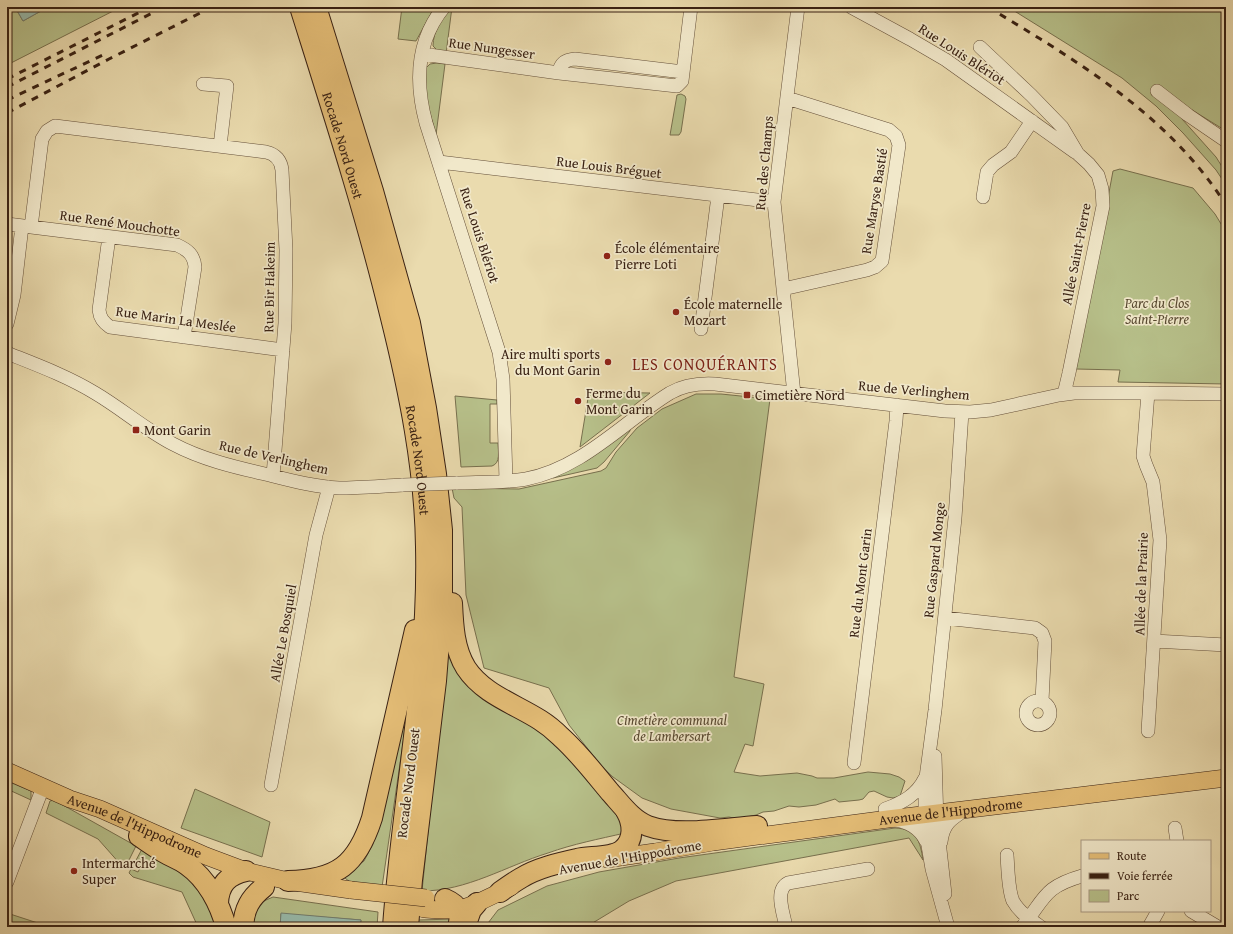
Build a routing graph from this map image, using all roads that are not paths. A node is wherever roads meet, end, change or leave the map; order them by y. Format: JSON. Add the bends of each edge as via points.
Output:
{"nodes":[{"id":1,"x":300,"y":7,"type":"edge"},
{"id":2,"x":316,"y":7,"type":"edge"},
{"id":3,"x":444,"y":7,"type":"edge"},
{"id":4,"x":691,"y":7,"type":"edge"},
{"id":5,"x":798,"y":7,"type":"edge"},
{"id":6,"x":851,"y":7,"type":"edge"},
{"id":7,"x":980,"y":47,"type":"dead end"},
{"id":8,"x":422,"y":54,"type":"junction"},
{"id":9,"x":203,"y":84,"type":"dead end"},
{"id":10,"x":1157,"y":90,"type":"dead end"},
{"id":11,"x":787,"y":98,"type":"junction"},
{"id":12,"x":1032,"y":121,"type":"junction"},
{"id":13,"x":1226,"y":141,"type":"edge"},
{"id":14,"x":220,"y":146,"type":"junction"},
{"id":15,"x":1078,"y":154,"type":"junction"},
{"id":16,"x":439,"y":162,"type":"junction"},
{"id":17,"x":718,"y":196,"type":"junction"},
{"id":18,"x":983,"y":197,"type":"dead end"},
{"id":19,"x":774,"y":202,"type":"junction"},
{"id":20,"x":7,"y":224,"type":"edge"},
{"id":21,"x":26,"y":226,"type":"junction"},
{"id":22,"x":109,"y":237,"type":"junction"},
{"id":23,"x":783,"y":289,"type":"junction"},
{"id":24,"x":7,"y":324,"type":"edge"},
{"id":25,"x":701,"y":329,"type":"dead end"},
{"id":26,"x":184,"y":337,"type":"junction"},
{"id":27,"x":283,"y":350,"type":"junction"},
{"id":28,"x":7,"y":353,"type":"edge"},
{"id":29,"x":1148,"y":393,"type":"junction"},
{"id":30,"x":794,"y":394,"type":"junction"},
{"id":31,"x":1064,"y":394,"type":"junction"},
{"id":32,"x":1226,"y":394,"type":"edge"},
{"id":33,"x":897,"y":406,"type":"junction"},
{"id":34,"x":962,"y":412,"type":"junction"},
{"id":35,"x":273,"y":476,"type":"junction"},
{"id":36,"x":506,"y":481,"type":"junction"},
{"id":37,"x":329,"y":487,"type":"junction"},
{"id":38,"x":442,"y":530,"type":"junction"},
{"id":39,"x":426,"y":545,"type":"junction"},
{"id":40,"x":945,"y":618,"type":"junction"},
{"id":41,"x":1154,"y":641,"type":"junction"},
{"id":42,"x":1226,"y":645,"type":"edge"},
{"id":43,"x":1042,"y":702,"type":"dead end"},
{"id":44,"x":935,"y":710,"type":"junction"},
{"id":45,"x":1148,"y":731,"type":"dead end"},
{"id":46,"x":854,"y":764,"type":"dead end"},
{"id":47,"x":1226,"y":767,"type":"edge"},
{"id":48,"x":7,"y":770,"type":"edge"},
{"id":49,"x":926,"y":775,"type":"junction"},
{"id":50,"x":1226,"y":778,"type":"edge"},
{"id":51,"x":272,"y":785,"type":"dead end"},
{"id":52,"x":43,"y":786,"type":"junction"},
{"id":53,"x":70,"y":799,"type":"junction"},
{"id":54,"x":931,"y":808,"type":"junction"},
{"id":55,"x":966,"y":810,"type":"junction"},
{"id":56,"x":626,"y":811,"type":"junction"},
{"id":57,"x":887,"y":814,"type":"junction"},
{"id":58,"x":757,"y":826,"type":"junction"},
{"id":59,"x":139,"y":836,"type":"junction"},
{"id":60,"x":927,"y":844,"type":"junction"},
{"id":61,"x":627,"y":845,"type":"junction"},
{"id":62,"x":1007,"y":854,"type":"dead end"},
{"id":63,"x":940,"y":859,"type":"junction"},
{"id":64,"x":868,"y":869,"type":"dead end"},
{"id":65,"x":238,"y":874,"type":"junction"},
{"id":66,"x":1081,"y":876,"type":"edge"},
{"id":67,"x":288,"y":881,"type":"junction"},
{"id":68,"x":7,"y":882,"type":"edge"},
{"id":69,"x":396,"y":884,"type":"junction"},
{"id":70,"x":264,"y":887,"type":"junction"},
{"id":71,"x":500,"y":892,"type":"junction"},
{"id":72,"x":352,"y":896,"type":"junction"},
{"id":73,"x":218,"y":903,"type":"junction"},
{"id":74,"x":448,"y":908,"type":"edge"},
{"id":75,"x":1157,"y":912,"type":"edge"},
{"id":76,"x":1193,"y":912,"type":"edge"},
{"id":77,"x":1025,"y":922,"type":"edge"},
{"id":78,"x":948,"y":924,"type":"edge"},
{"id":79,"x":226,"y":927,"type":"edge"},
{"id":80,"x":243,"y":927,"type":"edge"},
{"id":81,"x":386,"y":927,"type":"edge"},
{"id":82,"x":393,"y":927,"type":"edge"},
{"id":83,"x":408,"y":927,"type":"edge"},
{"id":84,"x":466,"y":927,"type":"edge"},
{"id":85,"x":786,"y":927,"type":"edge"},
{"id":86,"x":1041,"y":927,"type":"edge"},
{"id":87,"x":1149,"y":927,"type":"edge"},
{"id":88,"x":1218,"y":927,"type":"edge"}],
"edges":[{"from":1,"to":39,"type":"highway","name":"Rocade Nord Ouest","via":[[363,212],[397,342],[414,426]]},
{"from":2,"to":38,"type":"highway","name":"Rocade Nord Ouest","via":[[373,191],[410,324],[426,408]]},
{"from":3,"to":8,"type":"street","name":"Rue Louis Blériot","via":[[432,24]]},
{"from":4,"to":8,"type":"street","name":"Rue Nungesser","via":[[683,72],[575,59],[561,64],[559,73]]},
{"from":5,"to":11,"type":"street","name":"Rue des Champs"},
{"from":6,"to":12,"type":"street","name":"Rue Louis Blériot","via":[[946,60]]},
{"from":7,"to":15,"type":"street","name":"Allée Saint-Pierre","via":[[1055,118]]},
{"from":8,"to":16,"type":"street","name":"Rue Louis Blériot","via":[[419,72],[421,101]]},
{"from":9,"to":14,"type":"street","via":[[227,86]]},
{"from":10,"to":13,"type":"street"},
{"from":11,"to":19,"type":"street","name":"Rue des Champs"},
{"from":11,"to":23,"type":"street","name":"Rue Maryse Bastié","via":[[889,130],[896,136],[899,145],[882,260],[867,270]]},
{"from":12,"to":15,"type":"street","name":"Rue Louis Blériot"},
{"from":12,"to":18,"type":"street","via":[[1010,152],[987,172]]},
{"from":14,"to":21,"type":"street","name":"Rue Bir Hakeim","via":[[62,126],[52,127],[42,139]]},
{"from":14,"to":27,"type":"street","name":"Rue Bir Hakeim","via":[[270,152],[282,167],[286,250]]},
{"from":15,"to":31,"type":"street","name":"Allée Saint-Pierre","via":[[1094,170],[1100,181],[1103,197]]},
{"from":16,"to":17,"type":"street","name":"Rue Louis Bréguet"},
{"from":16,"to":36,"type":"street","name":"Rue Louis Blériot","via":[[497,341],[504,392]]},
{"from":17,"to":19,"type":"street","name":"Rue Louis Bréguet"},
{"from":17,"to":25,"type":"street"},
{"from":19,"to":23,"type":"street","name":"Rue des Champs"},
{"from":20,"to":21,"type":"street","name":"Rue René Mouchotte"},
{"from":21,"to":22,"type":"street","name":"Rue René Mouchotte"},
{"from":21,"to":24,"type":"street","name":"Rue Bir Hakeim"},
{"from":22,"to":26,"type":"street","name":"Rue Marin La Meslée","via":[[99,310],[104,323],[118,329]]},
{"from":22,"to":26,"type":"street","name":"Rue René Mouchotte","via":[[177,245],[190,253],[195,267]]},
{"from":23,"to":30,"type":"street","name":"Rue des Champs"},
{"from":26,"to":27,"type":"street","name":"Rue Marin La Meslée"},
{"from":27,"to":35,"type":"street","name":"Rue Bir Hakeim"},
{"from":28,"to":35,"type":"street","name":"Rue de Verlinghem","via":[[83,386],[174,445],[219,462]]},
{"from":29,"to":31,"type":"street","name":"Rue de Verlinghem"},
{"from":29,"to":32,"type":"street","name":"Rue de Verlinghem"},
{"from":29,"to":41,"type":"street","name":"Allée de la Prairie","via":[[1143,456],[1153,482],[1160,540]]},
{"from":30,"to":33,"type":"street","name":"Rue de Verlinghem"},
{"from":30,"to":36,"type":"street","name":"Rue de Verlinghem","via":[[709,384],[682,387],[664,396],[570,463],[530,478]]},
{"from":31,"to":34,"type":"street","name":"Rue de Verlinghem","via":[[995,409]]},
{"from":33,"to":34,"type":"street","name":"Rue de Verlinghem"},
{"from":33,"to":46,"type":"street","name":"Rue du Mont Garin"},
{"from":34,"to":40,"type":"street","name":"Rue Gaspard Monge"},
{"from":35,"to":37,"type":"street","name":"Rue de Verlinghem"},
{"from":36,"to":37,"type":"street","name":"Rue de Verlinghem","bridge":true},
{"from":37,"to":51,"type":"street","name":"Allée Le Bosquiel","via":[[316,536]]},
{"from":38,"to":56,"type":"highway","via":[[448,563],[454,632],[466,668],[490,691],[540,720],[562,738]]},
{"from":38,"to":83,"type":"highway","name":"Rocade Nord Ouest","via":[[442,604],[437,674]]},
{"from":39,"to":67,"type":"highway","via":[[414,635],[372,818],[365,837],[351,858],[335,872],[317,879]]},
{"from":39,"to":69,"type":"highway","name":"Rocade Nord Ouest","via":[[423,662]]},
{"from":40,"to":43,"type":"street","via":[[1035,628],[1042,633],[1045,641]]},
{"from":40,"to":44,"type":"street","name":"Rue Gaspard Monge"},
{"from":41,"to":42,"type":"street"},
{"from":41,"to":45,"type":"street","name":"Allée de la Prairie"},
{"from":44,"to":49,"type":"street","name":"Rue Gaspard Monge"},
{"from":44,"to":54,"type":"street","name":"Rue Gaspard Monge"},
{"from":47,"to":54,"type":"main road","name":"Avenue de l'Hippodrome"},
{"from":48,"to":52,"type":"main road"},
{"from":49,"to":54,"type":"street","name":"Rue Gaspard Monge"},
{"from":49,"to":57,"type":"street","via":[[920,787]]},
{"from":50,"to":55,"type":"main road","name":"Avenue de l'Hippodrome"},
{"from":52,"to":53,"type":"main road"},
{"from":52,"to":68,"type":"street"},
{"from":53,"to":59,"type":"main road","name":"Avenue de l'Hippodrome"},
{"from":53,"to":65,"type":"main road","name":"Avenue de l'Hippodrome","via":[[100,809],[206,856]]},
{"from":54,"to":55,"type":"main road","name":"Avenue de l'Hippodrome"},
{"from":54,"to":57,"type":"main road","name":"Avenue de l'Hippodrome"},
{"from":54,"to":60,"type":"street","name":"Rue Gaspard Monge"},
{"from":54,"to":63,"type":"street","name":"Rue Gaspard Monge"},
{"from":55,"to":63,"type":"street","via":[[945,826]]},
{"from":56,"to":58,"type":"highway","via":[[642,823],[667,830]]},
{"from":56,"to":61,"type":"highway","via":[[632,829]]},
{"from":57,"to":58,"type":"main road","name":"Avenue de l'Hippodrome"},
{"from":57,"to":60,"type":"street","via":[[913,826],[922,834]]},
{"from":57,"to":71,"type":"main road","name":"Avenue de l'Hippodrome","via":[[576,864],[555,869]]},
{"from":58,"to":61,"type":"main road","name":"Avenue de l'Hippodrome"},
{"from":59,"to":65,"type":"main road","name":"Avenue de l'Hippodrome"},
{"from":59,"to":73,"type":"highway","via":[[192,869]]},
{"from":60,"to":78,"type":"street","name":"Rue Gaspard Monge","via":[[936,888]]},
{"from":61,"to":71,"type":"highway","via":[[617,853],[579,858],[538,871],[522,877]]},
{"from":61,"to":74,"type":"main road","name":"Avenue de l'Hippodrome","via":[[580,852],[543,862],[473,892]]},
{"from":62,"to":77,"type":"street","via":[[1010,891]]},
{"from":63,"to":78,"type":"street","name":"Rue Gaspard Monge"},
{"from":64,"to":85,"type":"street","via":[[785,885],[780,893]]},
{"from":65,"to":67,"type":"main road","name":"Avenue de l'Hippodrome"},
{"from":65,"to":70,"type":"main road","name":"Avenue de l'Hippodrome"},
{"from":65,"to":73,"type":"highway","via":[[221,888]]},
{"from":66,"to":77,"type":"street","via":[[1049,890]]},
{"from":67,"to":72,"type":"main road","name":"Avenue de l'Hippodrome"},
{"from":69,"to":81,"type":"highway"},
{"from":69,"to":82,"type":"highway","name":"Rocade Nord Ouest"},
{"from":70,"to":72,"type":"main road","name":"Avenue de l'Hippodrome","via":[[279,891]]},
{"from":70,"to":80,"type":"highway","via":[[249,902]]},
{"from":71,"to":74,"type":"main road","name":"Avenue de l'Hippodrome"},
{"from":72,"to":74,"type":"main road","name":"Avenue de l'Hippodrome"},
{"from":73,"to":79,"type":"highway"},
{"from":74,"to":84,"type":"highway","via":[[471,910]]},
{"from":75,"to":87,"type":"street"},
{"from":76,"to":88,"type":"street"},
{"from":77,"to":86,"type":"street"}]}
